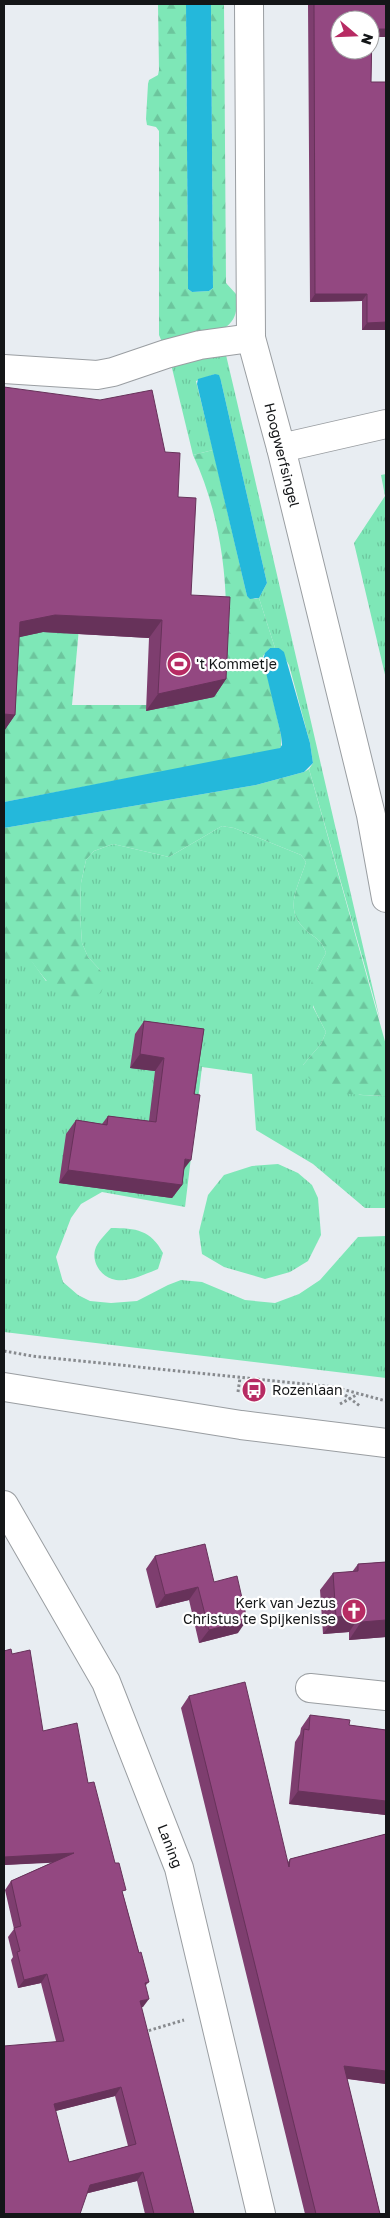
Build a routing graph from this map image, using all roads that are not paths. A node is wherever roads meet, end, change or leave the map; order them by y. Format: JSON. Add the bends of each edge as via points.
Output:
{"nodes":[{"id":1,"x":249,"y":4,"type":"edge"},
{"id":2,"x":251,"y":338,"type":"junction"},
{"id":3,"x":4,"y":369,"type":"edge"},
{"id":4,"x":386,"y":424,"type":"edge"},
{"id":5,"x":281,"y":448,"type":"junction"},
{"id":6,"x":378,"y":812,"type":"edge"},
{"id":7,"x":386,"y":898,"type":"edge"},
{"id":8,"x":4,"y":1387,"type":"edge"},
{"id":9,"x":386,"y":1442,"type":"edge"},
{"id":10,"x":4,"y":1505,"type":"edge"},
{"id":11,"x":310,"y":1688,"type":"dead end"},
{"id":12,"x":386,"y":1696,"type":"edge"},
{"id":13,"x":261,"y":2214,"type":"edge"}],
"edges":[{"from":1,"to":2,"type":"street","name":"Hoogwerfsingel"},
{"from":2,"to":3,"type":"street","via":[[192,347],[97,375]]},
{"from":2,"to":5,"type":"street","name":"Hoogwerfsingel"},
{"from":4,"to":5,"type":"street"},
{"from":5,"to":6,"type":"street","name":"Hoogwerfsingel"},
{"from":6,"to":7,"type":"street","name":"Hoogwerfsingel"},
{"from":8,"to":9,"type":"street","via":[[241,1425]]},
{"from":10,"to":13,"type":"street","name":"Laning","via":[[106,1682],[179,1868]]},
{"from":11,"to":12,"type":"street"}]}
